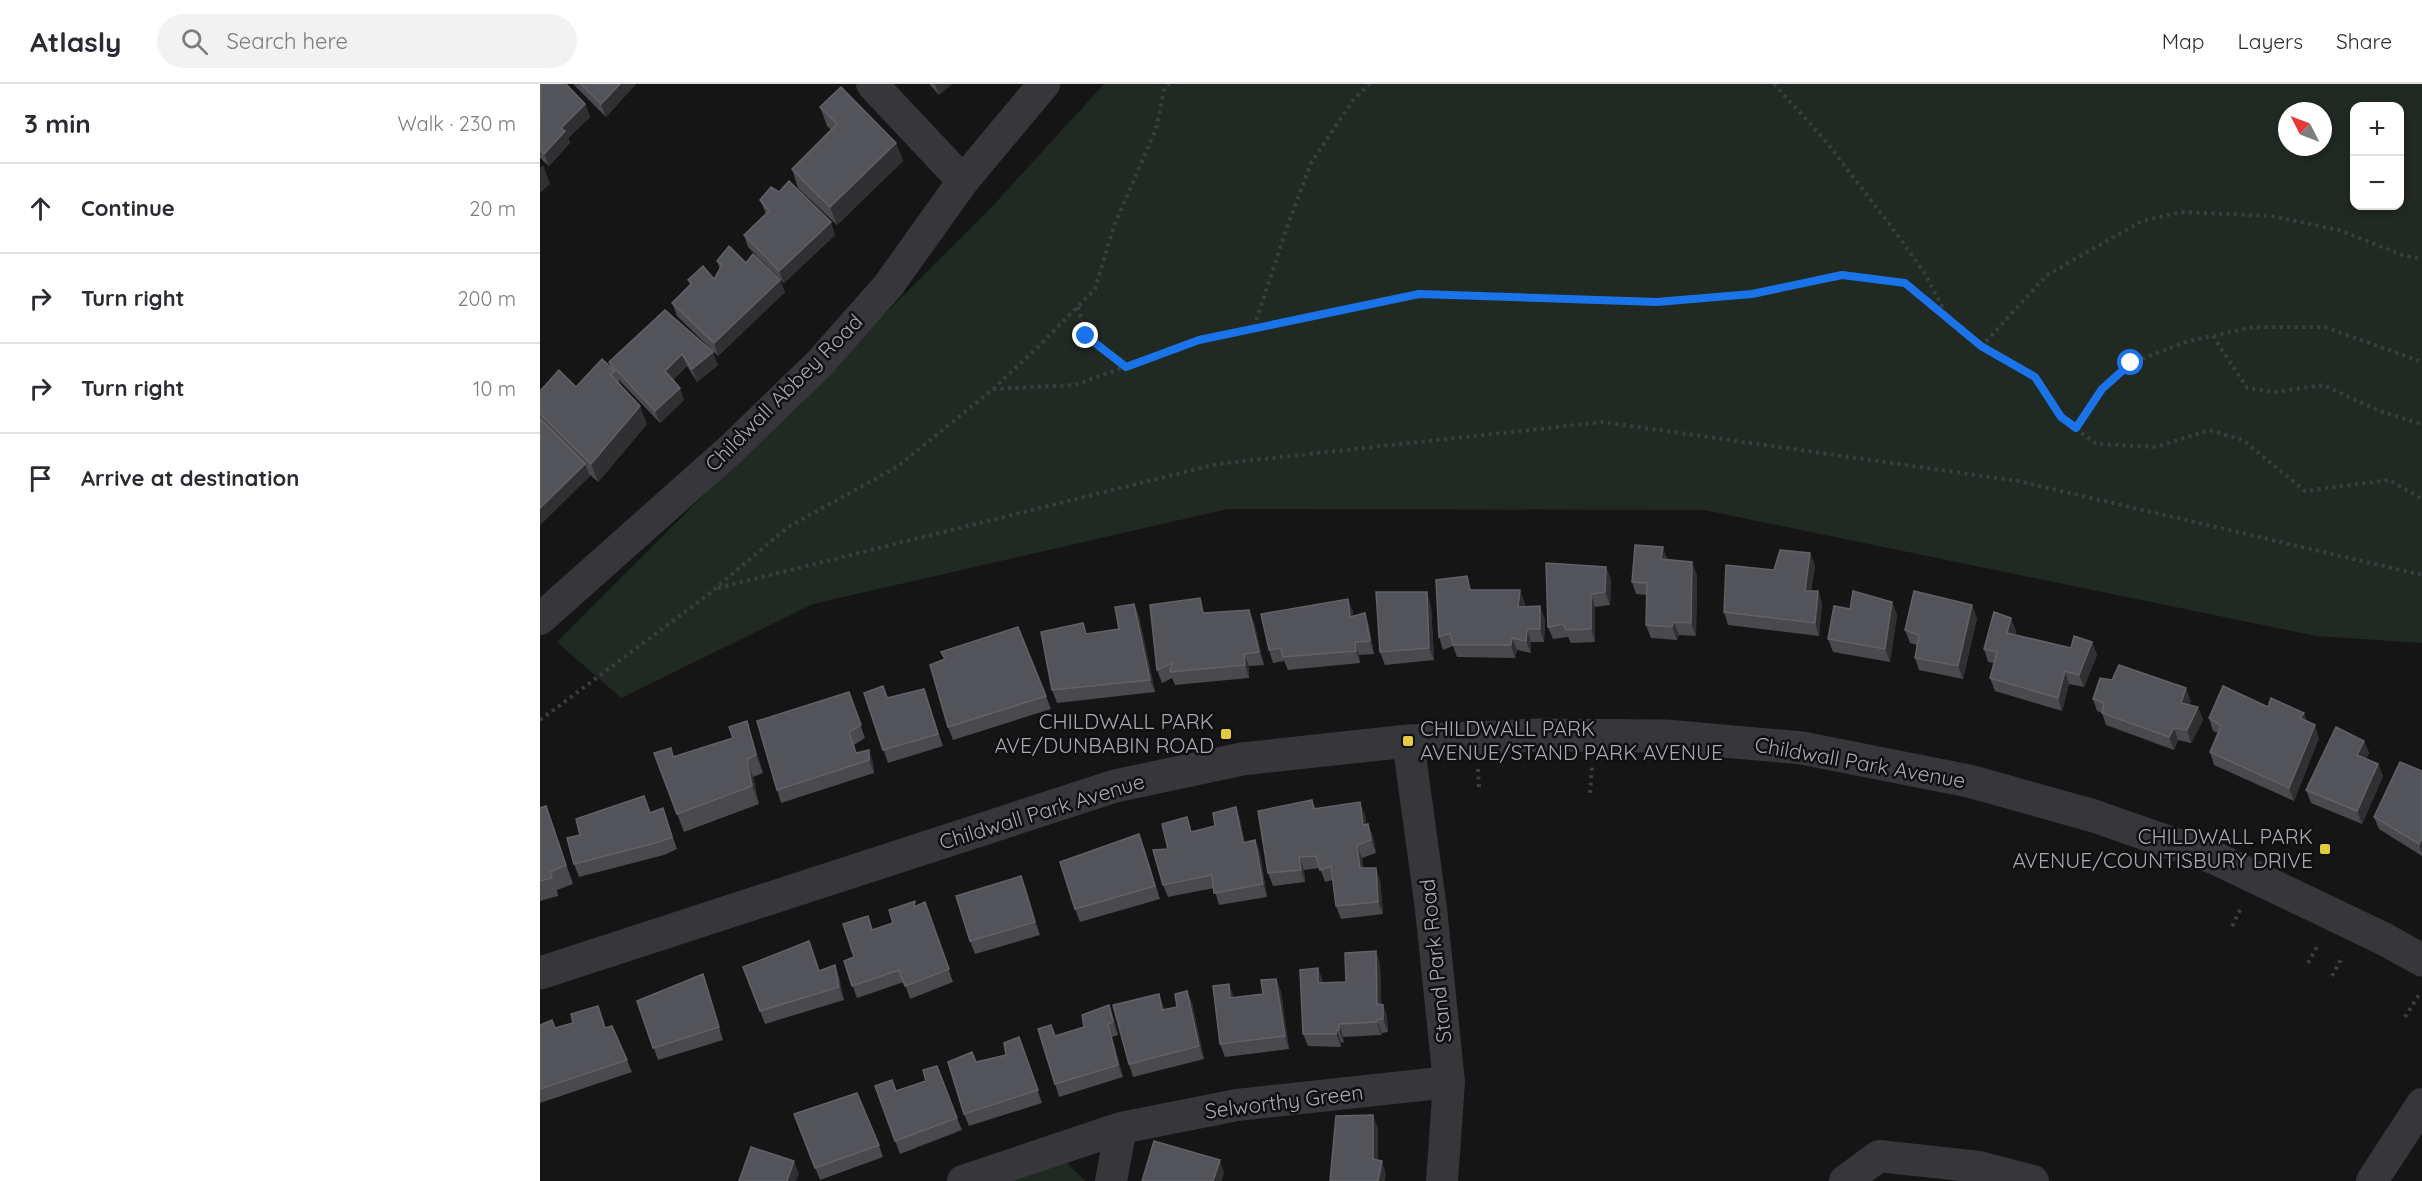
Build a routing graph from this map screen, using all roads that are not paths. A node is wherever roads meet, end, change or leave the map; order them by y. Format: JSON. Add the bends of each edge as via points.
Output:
{"nodes":[{"id":1,"x":872,"y":84,"type":"edge"},
{"id":2,"x":1044,"y":84,"type":"edge"},
{"id":3,"x":963,"y":181,"type":"junction"},
{"id":4,"x":540,"y":619,"type":"edge"},
{"id":5,"x":1408,"y":741,"type":"junction"},
{"id":6,"x":2422,"y":960,"type":"edge"},
{"id":7,"x":540,"y":973,"type":"edge"},
{"id":8,"x":1449,"y":1082,"type":"junction"},
{"id":9,"x":2422,"y":1104,"type":"edge"},
{"id":10,"x":1121,"y":1128,"type":"junction"},
{"id":11,"x":963,"y":1181,"type":"edge"},
{"id":12,"x":1111,"y":1181,"type":"edge"},
{"id":13,"x":1442,"y":1181,"type":"edge"},
{"id":14,"x":1845,"y":1181,"type":"edge"},
{"id":15,"x":2033,"y":1181,"type":"edge"},
{"id":16,"x":2372,"y":1181,"type":"edge"}],
"edges":[{"from":1,"to":3,"type":"street"},
{"from":2,"to":3,"type":"street","name":"Childwall Abbey Road"},
{"from":3,"to":4,"type":"street","name":"Childwall Abbey Road","via":[[888,286],[818,365],[730,450]]},
{"from":5,"to":6,"type":"street","name":"Childwall Park Avenue","via":[[1538,735],[1666,736],[1802,748],[1969,781],[2094,816],[2217,859]]},
{"from":5,"to":7,"type":"street","name":"Childwall Park Avenue","via":[[1242,759],[1116,786]]},
{"from":5,"to":8,"type":"street","name":"Stand Park Road"},
{"from":8,"to":10,"type":"street","name":"Selworthy Green","via":[[1237,1105]]},
{"from":8,"to":13,"type":"street","name":"Stand Park Road"},
{"from":9,"to":16,"type":"street"},
{"from":10,"to":11,"type":"street","name":"Selworthy Green"},
{"from":10,"to":12,"type":"street"},
{"from":14,"to":15,"type":"street","via":[[1879,1156],[1979,1167]]}]}
